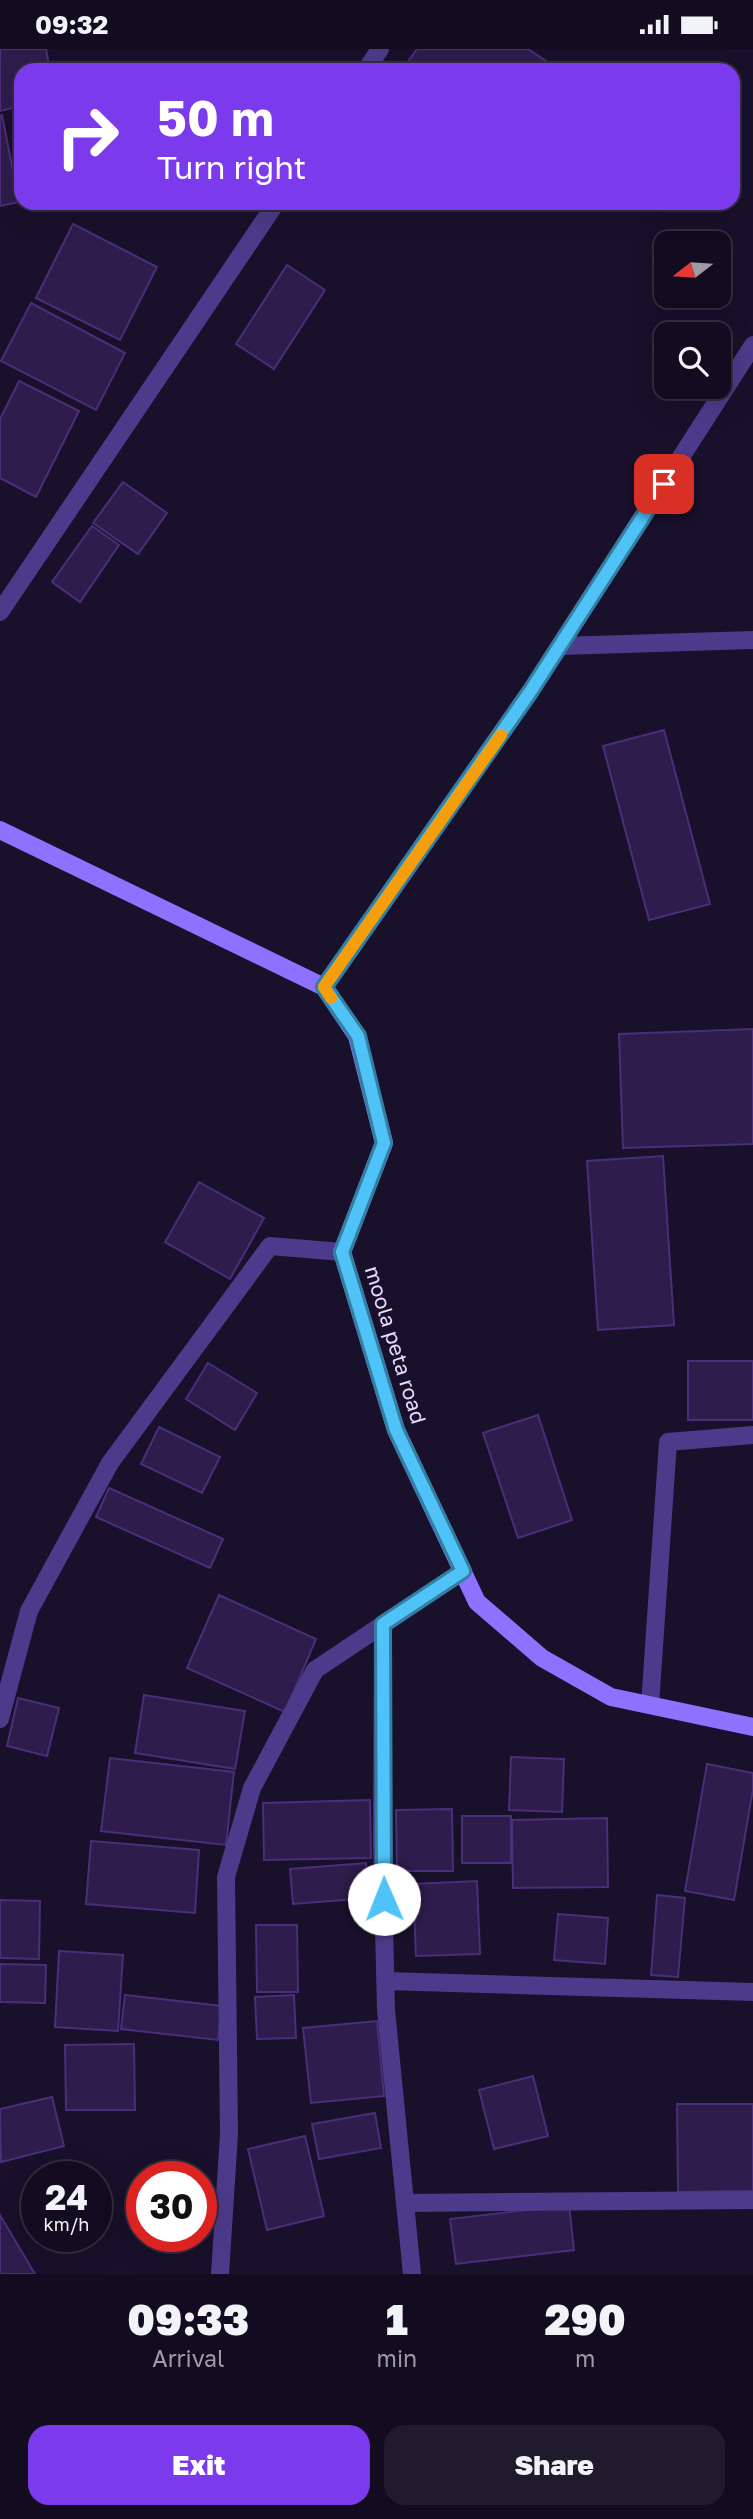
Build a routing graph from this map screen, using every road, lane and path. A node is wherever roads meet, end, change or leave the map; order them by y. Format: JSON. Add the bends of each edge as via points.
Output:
{"nodes":[{"id":1,"x":271,"y":210,"type":"edge"},
{"id":2,"x":753,"y":345,"type":"edge"},
{"id":3,"x":0,"y":612,"type":"edge"},
{"id":4,"x":753,"y":640,"type":"edge"},
{"id":5,"x":560,"y":646,"type":"junction"},
{"id":6,"x":0,"y":830,"type":"edge"},
{"id":7,"x":324,"y":987,"type":"junction"},
{"id":8,"x":342,"y":1252,"type":"junction"},
{"id":9,"x":753,"y":1435,"type":"edge"},
{"id":10,"x":463,"y":1571,"type":"junction"},
{"id":11,"x":383,"y":1624,"type":"junction"},
{"id":12,"x":650,"y":1706,"type":"junction"},
{"id":13,"x":0,"y":1719,"type":"edge"},
{"id":14,"x":753,"y":1727,"type":"edge"},
{"id":15,"x":386,"y":1982,"type":"junction"},
{"id":16,"x":753,"y":1992,"type":"edge"},
{"id":17,"x":753,"y":2200,"type":"edge"},
{"id":18,"x":405,"y":2203,"type":"junction"},
{"id":19,"x":220,"y":2274,"type":"edge"},
{"id":20,"x":412,"y":2274,"type":"edge"}],
"edges":[{"from":1,"to":3,"type":"street"},
{"from":2,"to":5,"type":"street"},
{"from":4,"to":5,"type":"street"},
{"from":5,"to":7,"type":"street"},
{"from":6,"to":7,"type":"street","name":"moola peta road"},
{"from":7,"to":8,"type":"street","name":"moola peta road","via":[[358,1036],[384,1143]]},
{"from":8,"to":10,"type":"street","name":"moola peta road","via":[[396,1430]]},
{"from":8,"to":13,"type":"street","via":[[270,1246],[150,1408],[110,1463],[29,1611]]},
{"from":9,"to":12,"type":"street","via":[[668,1442]]},
{"from":10,"to":11,"type":"street"},
{"from":10,"to":12,"type":"street","name":"moola peta road","via":[[477,1602],[542,1658],[611,1697]]},
{"from":11,"to":15,"type":"street"},
{"from":11,"to":19,"type":"street","via":[[316,1669],[252,1788],[226,1877],[229,2134]]},
{"from":12,"to":14,"type":"street","name":"moola peta road"},
{"from":15,"to":16,"type":"street"},
{"from":15,"to":18,"type":"street"},
{"from":17,"to":18,"type":"street"},
{"from":18,"to":20,"type":"street"}]}
